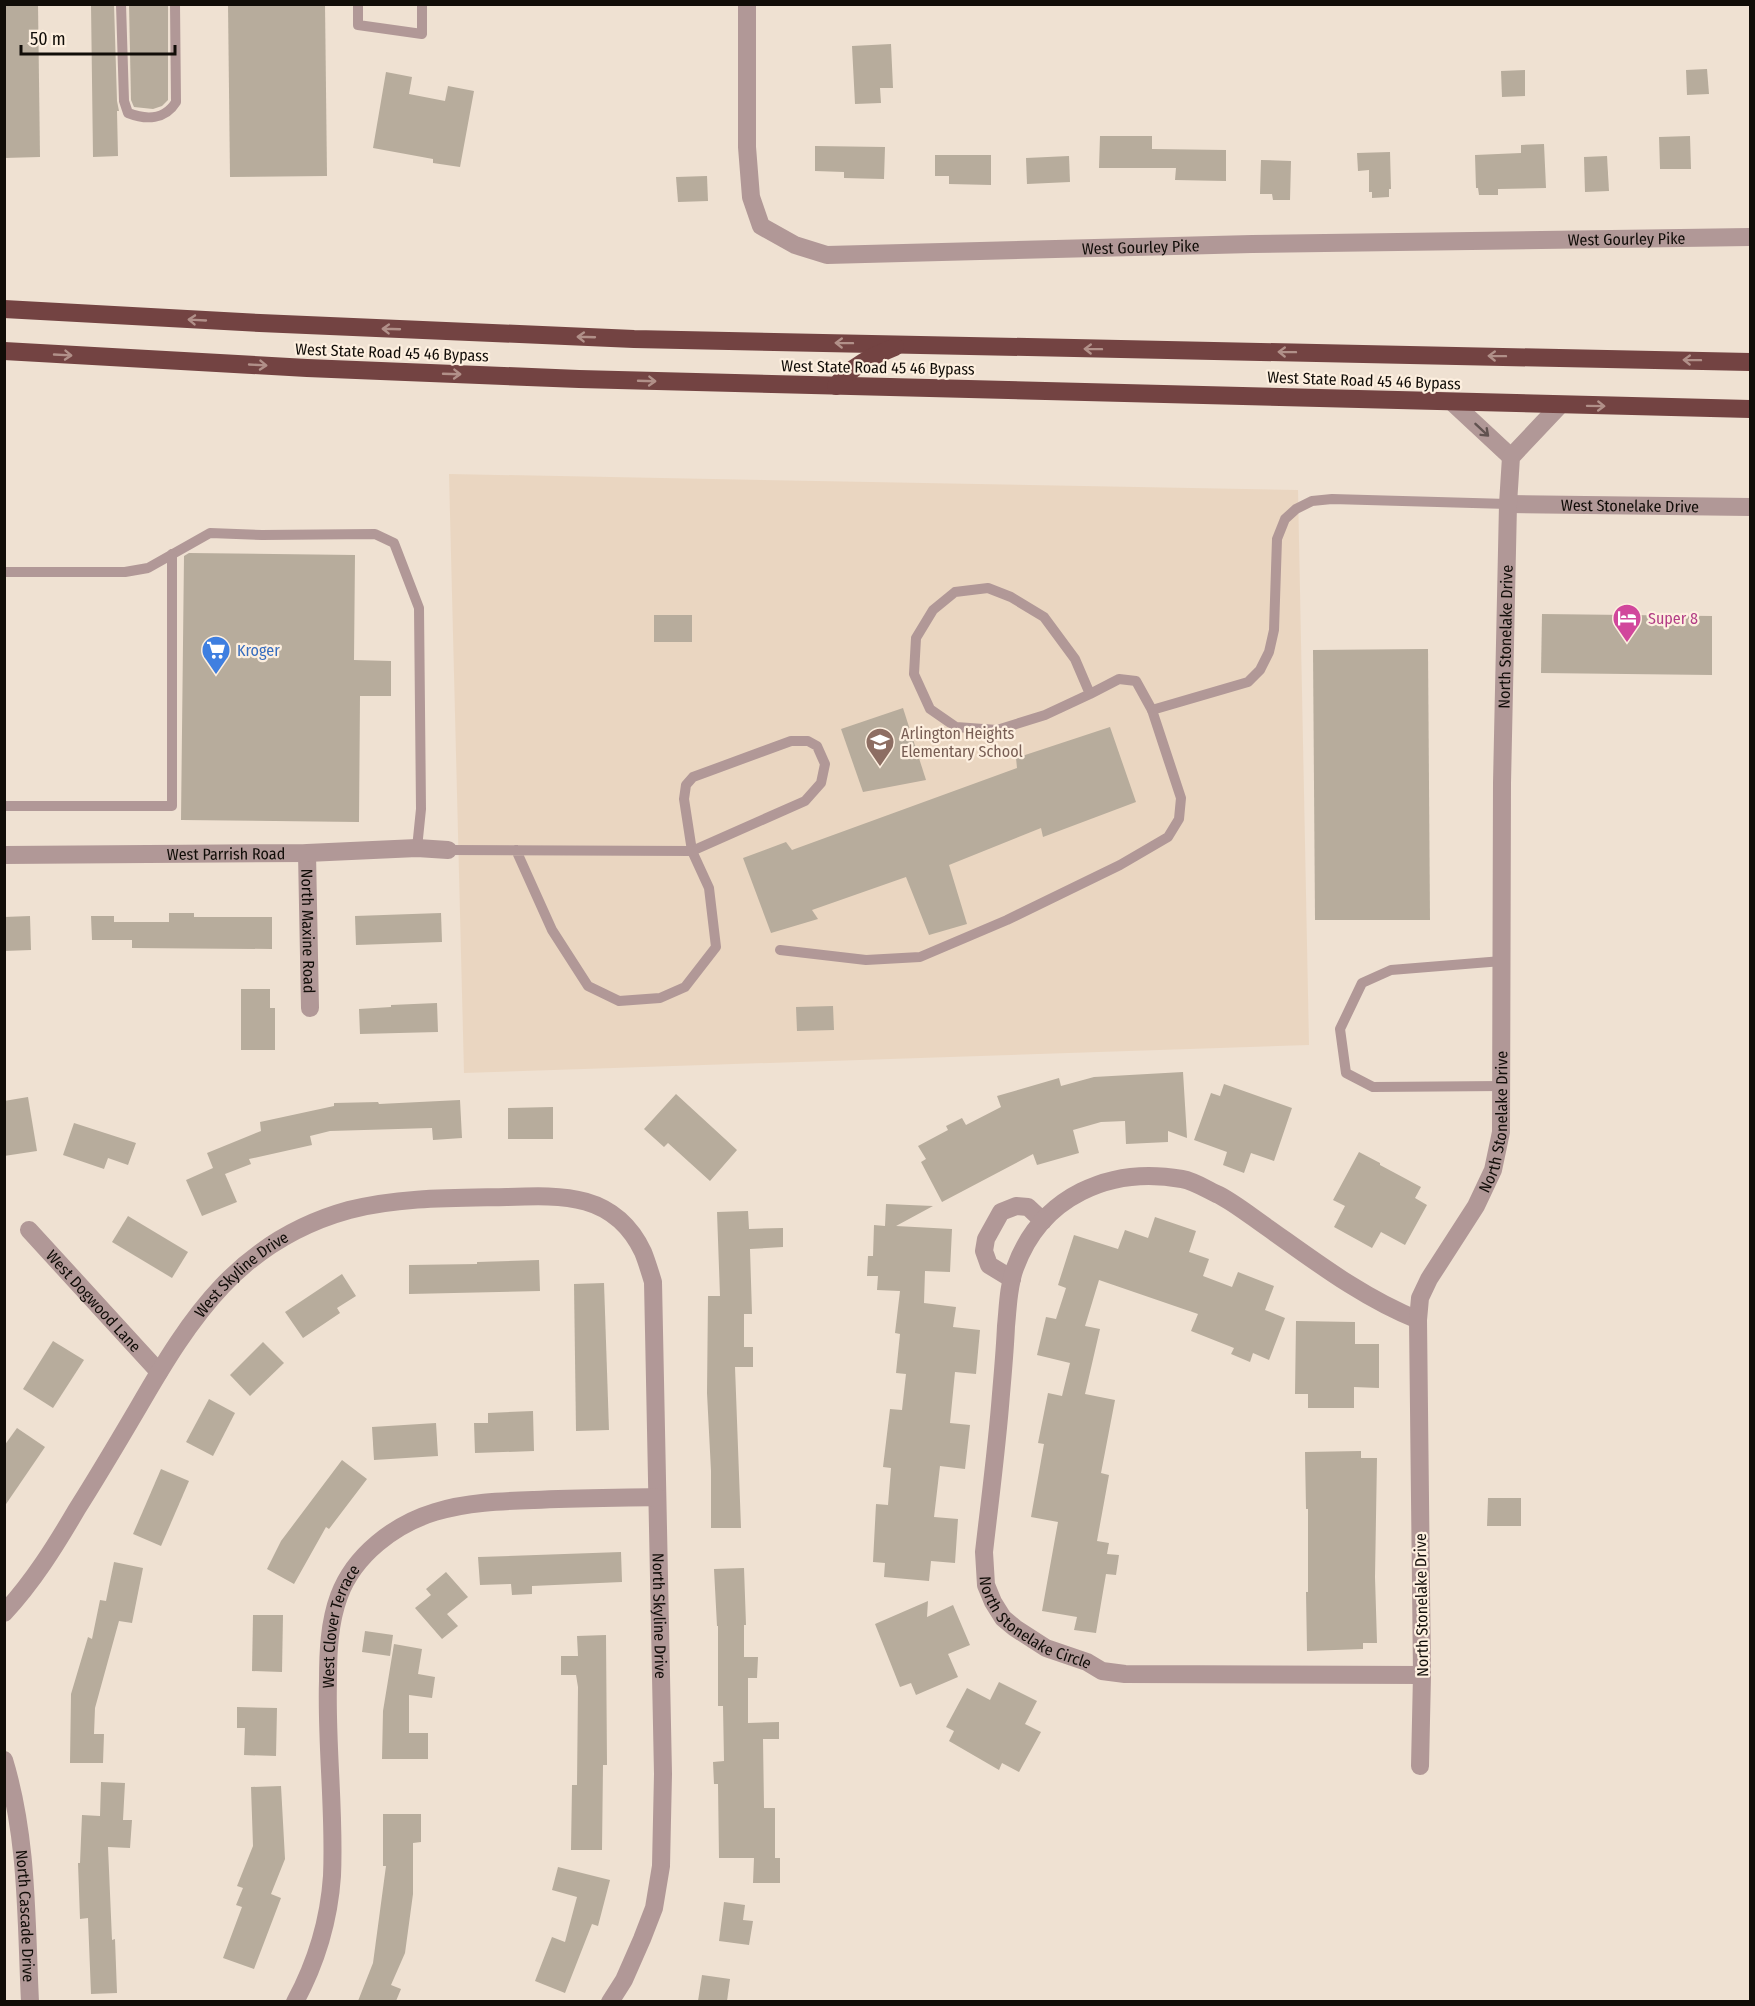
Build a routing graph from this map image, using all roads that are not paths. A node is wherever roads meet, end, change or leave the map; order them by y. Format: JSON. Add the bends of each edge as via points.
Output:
{"nodes":[{"id":1,"x":122,"y":4,"type":"edge"},
{"id":2,"x":175,"y":4,"type":"edge"},
{"id":3,"x":358,"y":4,"type":"edge"},
{"id":4,"x":422,"y":4,"type":"edge"},
{"id":5,"x":747,"y":4,"type":"edge"},
{"id":6,"x":1750,"y":237,"type":"edge"},
{"id":7,"x":4,"y":309,"type":"edge"},
{"id":8,"x":903,"y":345,"type":"junction"},
{"id":9,"x":4,"y":351,"type":"edge"},
{"id":10,"x":1750,"y":362,"type":"edge"},
{"id":11,"x":836,"y":386,"type":"junction"},
{"id":12,"x":1453,"y":402,"type":"junction"},
{"id":13,"x":1560,"y":405,"type":"junction"},
{"id":14,"x":1750,"y":409,"type":"edge"},
{"id":15,"x":1511,"y":457,"type":"junction"},
{"id":16,"x":1508,"y":504,"type":"junction"},
{"id":17,"x":1750,"y":507,"type":"edge"},
{"id":18,"x":172,"y":554,"type":"junction"},
{"id":19,"x":4,"y":572,"type":"edge"},
{"id":20,"x":1090,"y":694,"type":"junction"},
{"id":21,"x":1152,"y":710,"type":"junction"},
{"id":22,"x":4,"y":806,"type":"edge"},
{"id":23,"x":417,"y":848,"type":"junction"},
{"id":24,"x":448,"y":850,"type":"joint"},
{"id":25,"x":516,"y":850,"type":"junction"},
{"id":26,"x":692,"y":850,"type":"junction"},
{"id":27,"x":307,"y":854,"type":"junction"},
{"id":28,"x":4,"y":855,"type":"edge"},
{"id":29,"x":780,"y":950,"type":"dead end"},
{"id":30,"x":1502,"y":961,"type":"junction"},
{"id":31,"x":310,"y":1008,"type":"dead end"},
{"id":32,"x":1502,"y":1086,"type":"junction"},
{"id":33,"x":1043,"y":1221,"type":"junction"},
{"id":34,"x":626,"y":1226,"type":"joint"},
{"id":35,"x":29,"y":1230,"type":"dead end"},
{"id":36,"x":1012,"y":1279,"type":"junction"},
{"id":37,"x":1418,"y":1320,"type":"junction"},
{"id":38,"x":159,"y":1372,"type":"junction"},
{"id":39,"x":657,"y":1497,"type":"junction"},
{"id":40,"x":4,"y":1613,"type":"edge"},
{"id":41,"x":1422,"y":1676,"type":"junction"},
{"id":42,"x":4,"y":1760,"type":"edge"},
{"id":43,"x":1420,"y":1766,"type":"dead end"},
{"id":44,"x":30,"y":2001,"type":"edge"},
{"id":45,"x":295,"y":2001,"type":"edge"},
{"id":46,"x":610,"y":2001,"type":"edge"}],
"edges":[{"from":1,"to":2,"type":"lane","via":[[124,101],[128,112],[137,117],[170,112],[176,102]]},
{"from":3,"to":4,"type":"lane","via":[[358,25],[422,34]]},
{"from":5,"to":6,"type":"street","name":"West Gourley Pike","via":[[751,197],[761,226],[795,245],[827,255]]},
{"from":8,"to":7,"type":"highway","name":"West State Road 45 46 Bypass","one_way":true,"via":[[497,334]]},
{"from":10,"to":8,"type":"highway","name":"West State Road 45 46 Bypass","one_way":true},
{"from":8,"to":11,"type":"highway","via":[[856,366]]},
{"from":9,"to":11,"type":"highway","name":"West State Road 45 46 Bypass","one_way":true,"via":[[454,374]]},
{"from":11,"to":12,"type":"highway","name":"West State Road 45 46 Bypass"},
{"from":12,"to":13,"type":"highway","name":"West State Road 45 46 Bypass"},
{"from":12,"to":15,"type":"street","one_way":true},
{"from":13,"to":14,"type":"highway","name":"West State Road 45 46 Bypass","one_way":true},
{"from":13,"to":15,"type":"street"},
{"from":15,"to":16,"type":"street","name":"North Stonelake Drive"},
{"from":16,"to":17,"type":"street","name":"West Stonelake Drive"},
{"from":16,"to":21,"type":"lane","via":[[1332,499],[1312,501],[1296,509],[1285,519],[1277,539],[1274,630],[1260,670],[1248,682]]},
{"from":16,"to":30,"type":"street","name":"North Stonelake Drive"},
{"from":18,"to":19,"type":"lane","via":[[148,568],[125,572]]},
{"from":18,"to":22,"type":"lane","via":[[172,806]]},
{"from":18,"to":23,"type":"lane","via":[[210,533],[375,534],[394,543],[419,608],[421,809]]},
{"from":20,"to":20,"type":"lane","via":[[1045,715],[997,730],[956,727],[930,709],[914,674],[916,638],[933,610],[955,592],[988,588],[1044,617],[1075,659]]},
{"from":20,"to":21,"type":"lane","via":[[1119,679],[1136,681]]},
{"from":21,"to":29,"type":"lane","via":[[1181,798],[1179,819],[1168,837],[1007,920],[920,957],[866,960]]},
{"from":23,"to":24,"type":"street","name":"West Parrish Road"},
{"from":23,"to":27,"type":"street","name":"West Parrish Road"},
{"from":24,"to":25,"type":"lane"},
{"from":25,"to":26,"type":"lane"},
{"from":25,"to":26,"type":"lane","via":[[552,930],[588,986],[619,1001],[660,999],[685,987],[716,947],[709,888]]},
{"from":26,"to":26,"type":"lane","via":[[805,801],[821,783],[825,764],[819,747],[808,741],[791,741],[693,777],[686,786],[684,799]]},
{"from":27,"to":28,"type":"street","name":"West Parrish Road"},
{"from":27,"to":31,"type":"street","name":"North Maxine Road"},
{"from":30,"to":32,"type":"street","name":"North Stonelake Drive"},
{"from":30,"to":32,"type":"lane","via":[[1391,970],[1362,983],[1340,1029],[1346,1073],[1373,1087]]},
{"from":32,"to":37,"type":"street","name":"North Stonelake Drive","via":[[1501,1132],[1493,1170],[1476,1206],[1429,1279],[1420,1298]]},
{"from":33,"to":36,"type":"street","name":"North Stonelake Circle","via":[[1025,1244]]},
{"from":33,"to":36,"type":"street","via":[[1028,1207],[1016,1206],[1002,1212],[986,1239],[984,1251],[989,1265]]},
{"from":33,"to":37,"type":"street","name":"North Stonelake Circle","via":[[1084,1189],[1117,1178],[1143,1175],[1185,1179],[1222,1196],[1348,1284],[1388,1308]]},
{"from":34,"to":38,"type":"street","name":"West Skyline Drive","via":[[606,1209],[558,1197],[423,1199],[349,1211],[298,1229],[241,1267],[205,1304]]},
{"from":34,"to":39,"type":"street","name":"North Skyline Drive","via":[[642,1252],[653,1282]]},
{"from":35,"to":38,"type":"street","name":"West Dogwood Lane"},
{"from":36,"to":41,"type":"street","name":"North Stonelake Circle","via":[[984,1552],[986,1585],[1003,1618],[1046,1648],[1102,1671]]},
{"from":37,"to":41,"type":"street","name":"North Stonelake Drive"},
{"from":38,"to":40,"type":"street","name":"West Skyline Drive","via":[[58,1542]]},
{"from":39,"to":45,"type":"street","name":"West Clover Terrace","via":[[462,1505],[412,1521],[387,1536],[351,1574],[340,1595],[328,1650],[332,1877],[314,1962]]},
{"from":39,"to":46,"type":"street","name":"North Skyline Drive","via":[[661,1866],[654,1908],[642,1940]]},
{"from":41,"to":43,"type":"street","name":"North Stonelake Drive"},
{"from":42,"to":44,"type":"street","name":"North Cascade Drive","via":[[12,1784],[22,1850]]}]}
